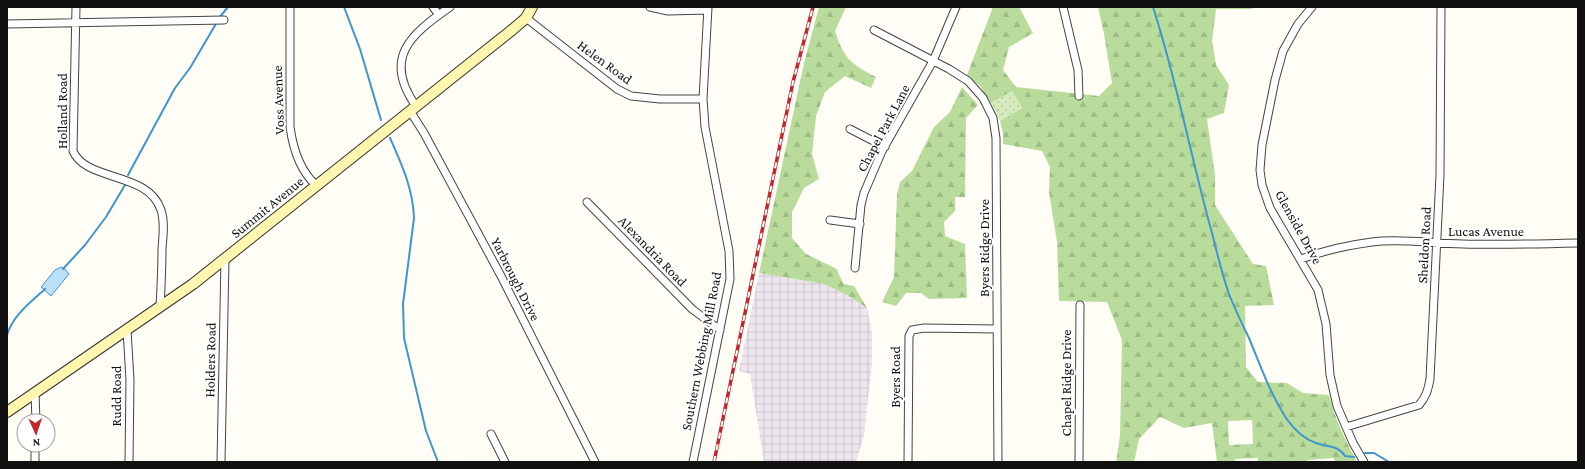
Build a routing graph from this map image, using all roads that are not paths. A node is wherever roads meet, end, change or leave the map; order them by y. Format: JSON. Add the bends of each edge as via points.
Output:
{"nodes":[{"id":1,"x":76,"y":7,"type":"edge"},
{"id":2,"x":290,"y":7,"type":"edge"},
{"id":3,"x":433,"y":7,"type":"edge"},
{"id":4,"x":450,"y":7,"type":"edge"},
{"id":5,"x":532,"y":7,"type":"edge"},
{"id":6,"x":650,"y":7,"type":"edge"},
{"id":7,"x":956,"y":7,"type":"edge"},
{"id":8,"x":1063,"y":7,"type":"edge"},
{"id":9,"x":1312,"y":7,"type":"edge"},
{"id":10,"x":1441,"y":7,"type":"edge"},
{"id":11,"x":708,"y":8,"type":"edge"},
{"id":12,"x":439,"y":15,"type":"junction"},
{"id":13,"x":526,"y":18,"type":"junction"},
{"id":14,"x":224,"y":20,"type":"dead end"},
{"id":15,"x":76,"y":23,"type":"junction"},
{"id":16,"x":7,"y":24,"type":"edge"},
{"id":17,"x":874,"y":30,"type":"dead end"},
{"id":18,"x":933,"y":61,"type":"junction"},
{"id":19,"x":1079,"y":96,"type":"dead end"},
{"id":20,"x":703,"y":99,"type":"junction"},
{"id":21,"x":413,"y":109,"type":"junction"},
{"id":22,"x":850,"y":129,"type":"dead end"},
{"id":23,"x":885,"y":147,"type":"junction"},
{"id":24,"x":316,"y":185,"type":"junction"},
{"id":25,"x":587,"y":202,"type":"dead end"},
{"id":26,"x":830,"y":220,"type":"dead end"},
{"id":27,"x":860,"y":224,"type":"junction"},
{"id":28,"x":1578,"y":243,"type":"edge"},
{"id":29,"x":1437,"y":244,"type":"junction"},
{"id":30,"x":225,"y":259,"type":"junction"},
{"id":31,"x":1301,"y":259,"type":"junction"},
{"id":32,"x":855,"y":268,"type":"dead end"},
{"id":33,"x":1080,"y":305,"type":"dead end"},
{"id":34,"x":160,"y":307,"type":"junction"},
{"id":35,"x":997,"y":329,"type":"junction"},
{"id":36,"x":127,"y":330,"type":"junction"},
{"id":37,"x":720,"y":330,"type":"junction"},
{"id":38,"x":35,"y":393,"type":"junction"},
{"id":39,"x":7,"y":412,"type":"edge"},
{"id":40,"x":36,"y":413,"type":"edge"},
{"id":41,"x":1346,"y":426,"type":"junction"},
{"id":42,"x":491,"y":434,"type":"dead end"},
{"id":43,"x":129,"y":462,"type":"edge"},
{"id":44,"x":221,"y":462,"type":"edge"},
{"id":45,"x":505,"y":462,"type":"edge"},
{"id":46,"x":595,"y":462,"type":"edge"},
{"id":47,"x":693,"y":462,"type":"edge"},
{"id":48,"x":908,"y":462,"type":"edge"},
{"id":49,"x":998,"y":462,"type":"edge"},
{"id":50,"x":1079,"y":462,"type":"edge"},
{"id":51,"x":1364,"y":462,"type":"edge"}],
"edges":[{"from":1,"to":15,"type":"street","name":"Holland Road"},
{"from":2,"to":24,"type":"street","name":"Voss Avenue","via":[[292,142],[298,158]]},
{"from":3,"to":12,"type":"street"},
{"from":4,"to":12,"type":"street","name":"Yarbrough Drive"},
{"from":5,"to":13,"type":"main road","name":"Summit Avenue"},
{"from":6,"to":11,"type":"street","via":[[668,11]]},
{"from":7,"to":18,"type":"street","name":"Chapel Park Lane"},
{"from":8,"to":19,"type":"street","via":[[1078,70]]},
{"from":9,"to":31,"type":"street","name":"Glenside Drive","via":[[1298,24],[1283,51],[1268,110],[1260,170],[1270,208]]},
{"from":10,"to":29,"type":"street","name":"Sheldon Road"},
{"from":11,"to":20,"type":"street","name":"Southern Webbing Mill Road"},
{"from":12,"to":21,"type":"street","name":"Yarbrough Drive","via":[[410,39],[402,56],[404,87]]},
{"from":13,"to":20,"type":"street","name":"Helen Road","via":[[617,89],[631,96]]},
{"from":13,"to":21,"type":"main road","name":"Summit Avenue"},
{"from":14,"to":15,"type":"street"},
{"from":15,"to":16,"type":"street"},
{"from":15,"to":34,"type":"street","name":"Holland Road","via":[[73,151],[76,158],[85,166],[130,181],[155,198],[161,209],[163,223]]},
{"from":17,"to":18,"type":"street","name":"Byers Ridge Drive"},
{"from":18,"to":23,"type":"street","name":"Chapel Park Lane"},
{"from":18,"to":35,"type":"street","name":"Byers Ridge Drive","via":[[968,81],[983,98],[993,118],[996,138]]},
{"from":20,"to":37,"type":"street","name":"Southern Webbing Mill Road","via":[[729,251],[730,280]]},
{"from":21,"to":24,"type":"main road","name":"Summit Avenue"},
{"from":21,"to":46,"type":"street","name":"Yarbrough Drive"},
{"from":22,"to":23,"type":"street"},
{"from":23,"to":27,"type":"street","name":"Chapel Park Lane","via":[[864,193]]},
{"from":24,"to":30,"type":"main road","name":"Summit Avenue"},
{"from":25,"to":37,"type":"street","name":"Alexandria Road","via":[[692,310]]},
{"from":26,"to":27,"type":"street"},
{"from":27,"to":32,"type":"street","name":"Chapel Park Lane"},
{"from":28,"to":29,"type":"street","name":"Lucas Avenue"},
{"from":29,"to":31,"type":"street","name":"Lucas Avenue","via":[[1372,242]]},
{"from":29,"to":41,"type":"street","name":"Sheldon Road","via":[[1430,379],[1425,397],[1419,405]]},
{"from":30,"to":34,"type":"main road","name":"Summit Avenue"},
{"from":30,"to":44,"type":"street","name":"Holders Road"},
{"from":31,"to":41,"type":"street","name":"Glenside Drive","via":[[1318,290],[1326,324],[1330,375],[1337,406]]},
{"from":33,"to":50,"type":"street","name":"Chapel Ridge Drive"},
{"from":34,"to":36,"type":"main road","name":"Summit Avenue"},
{"from":35,"to":48,"type":"street","name":"Byers Road","via":[[912,330],[909,336]]},
{"from":35,"to":49,"type":"street","name":"Byers Ridge Drive"},
{"from":36,"to":38,"type":"main road","name":"Summit Avenue"},
{"from":36,"to":43,"type":"street","name":"Rudd Road","via":[[130,367]]},
{"from":37,"to":47,"type":"street","name":"Southern Webbing Mill Road"},
{"from":38,"to":39,"type":"main road","name":"Summit Avenue"},
{"from":38,"to":40,"type":"street"},
{"from":41,"to":51,"type":"street","name":"Glenside Drive"},
{"from":42,"to":45,"type":"street"}]}
